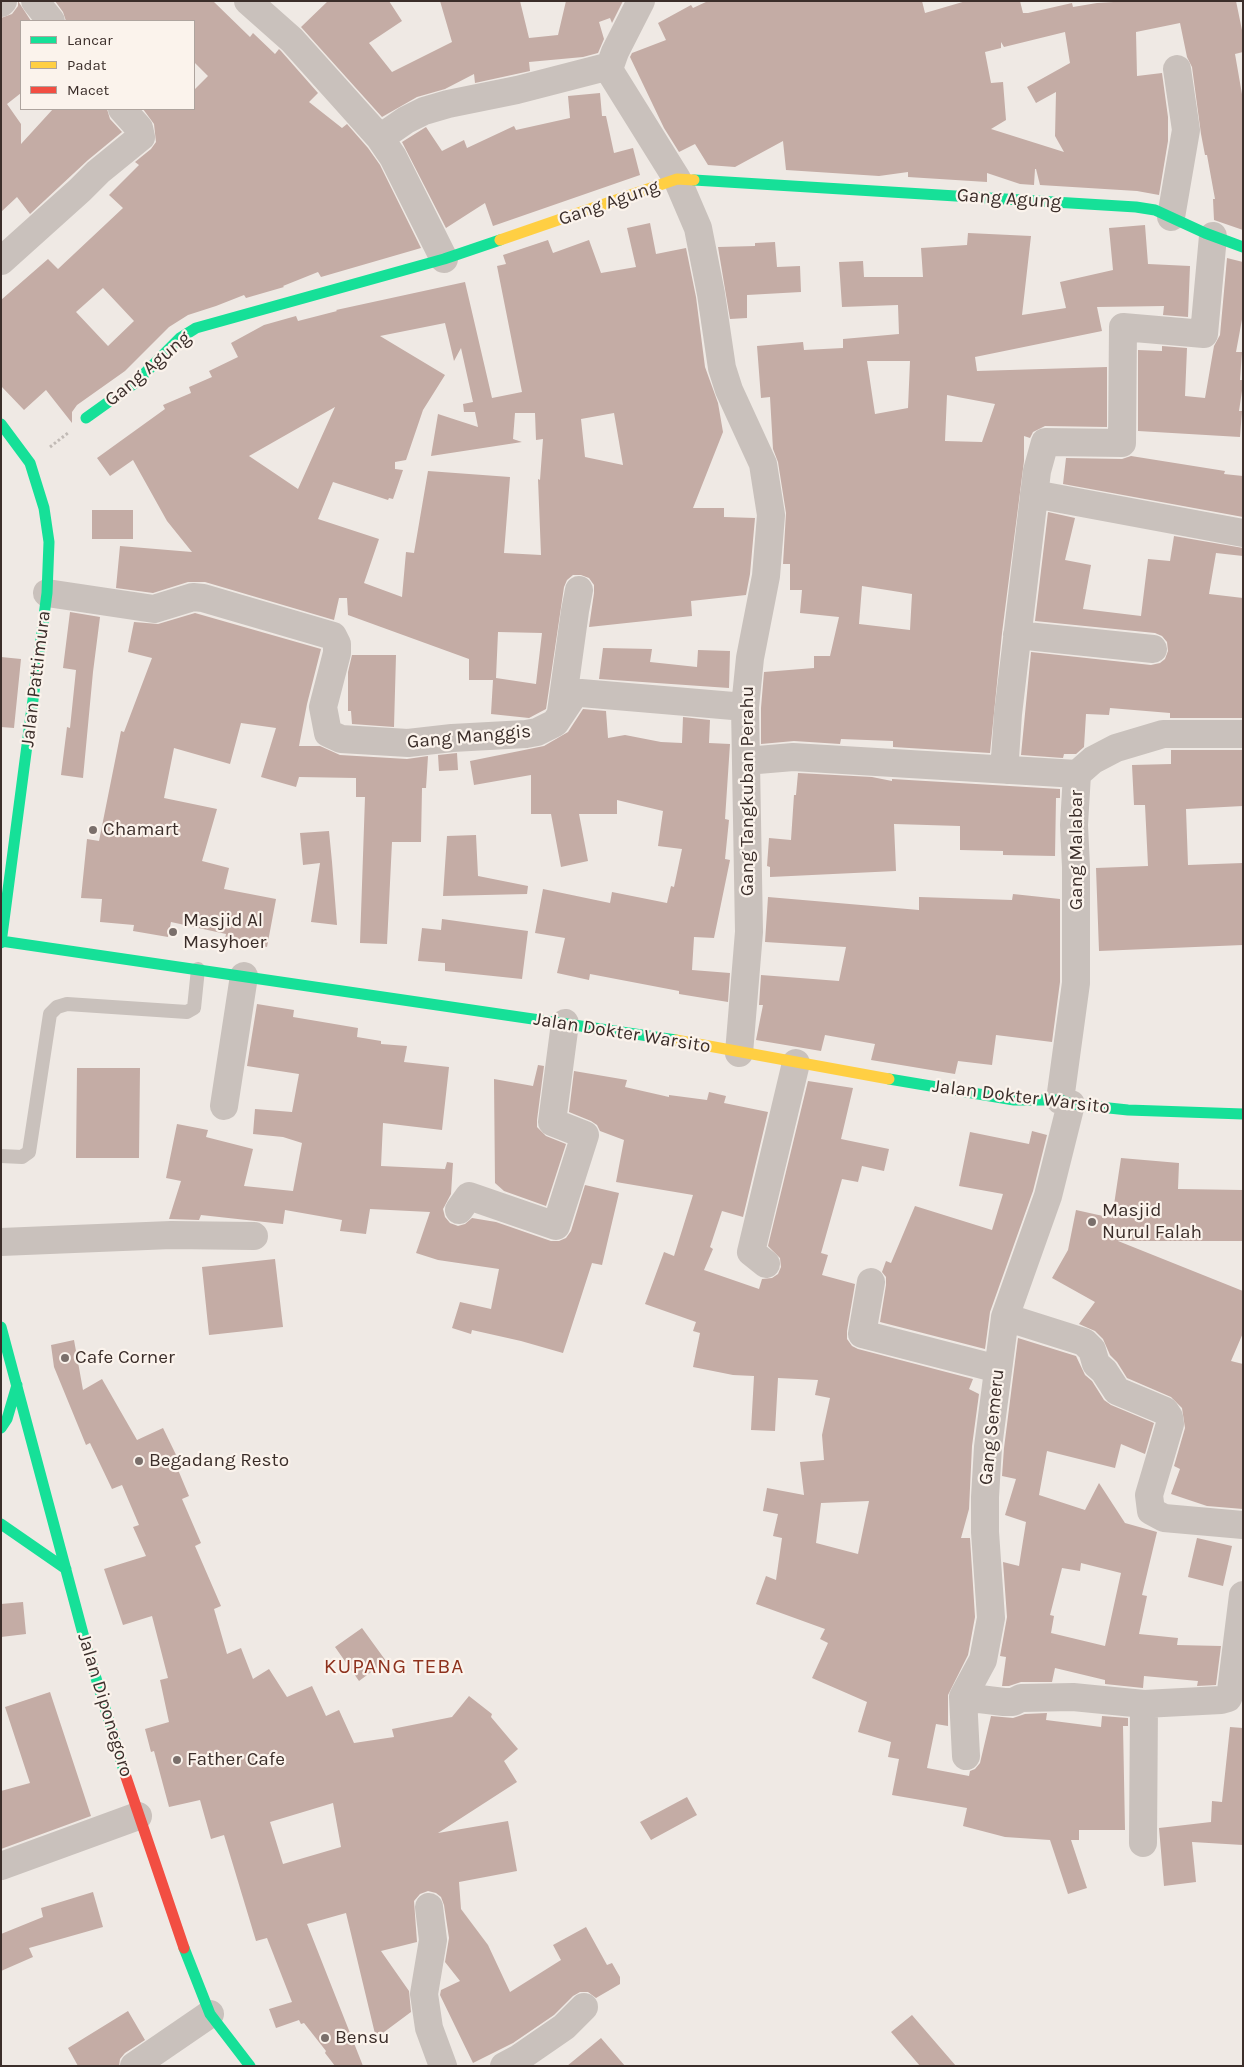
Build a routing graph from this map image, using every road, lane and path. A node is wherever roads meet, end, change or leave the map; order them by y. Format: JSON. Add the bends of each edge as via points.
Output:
{"nodes":[{"id":1,"x":35,"y":1,"type":"edge"},
{"id":2,"x":248,"y":1,"type":"edge"},
{"id":3,"x":641,"y":1,"type":"edge"},
{"id":4,"x":49,"y":20,"type":"edge"},
{"id":5,"x":610,"y":66,"type":"junction"},
{"id":6,"x":1177,"y":69,"type":"dead end"},
{"id":7,"x":123,"y":110,"type":"edge"},
{"id":8,"x":380,"y":138,"type":"junction"},
{"id":9,"x":676,"y":179,"type":"junction"},
{"id":10,"x":1171,"y":217,"type":"junction"},
{"id":11,"x":1213,"y":236,"type":"junction"},
{"id":12,"x":1243,"y":247,"type":"edge"},
{"id":13,"x":444,"y":259,"type":"junction"},
{"id":14,"x":1,"y":261,"type":"edge"},
{"id":15,"x":86,"y":418,"type":"joint"},
{"id":16,"x":1,"y":424,"type":"edge"},
{"id":17,"x":30,"y":463,"type":"junction"},
{"id":18,"x":1034,"y":494,"type":"junction"},
{"id":19,"x":1243,"y":532,"type":"edge"},
{"id":20,"x":579,"y":590,"type":"dead end"},
{"id":21,"x":47,"y":593,"type":"junction"},
{"id":22,"x":1017,"y":635,"type":"junction"},
{"id":23,"x":1153,"y":649,"type":"dead end"},
{"id":24,"x":745,"y":707,"type":"junction"},
{"id":25,"x":561,"y":712,"type":"junction"},
{"id":26,"x":1243,"y":734,"type":"edge"},
{"id":27,"x":746,"y":761,"type":"junction"},
{"id":28,"x":1007,"y":770,"type":"junction"},
{"id":29,"x":1077,"y":774,"type":"junction"},
{"id":30,"x":1,"y":942,"type":"edge"},
{"id":31,"x":198,"y":969,"type":"junction"},
{"id":32,"x":244,"y":976,"type":"junction"},
{"id":33,"x":565,"y":1023,"type":"junction"},
{"id":34,"x":739,"y":1053,"type":"junction"},
{"id":35,"x":796,"y":1063,"type":"junction"},
{"id":36,"x":1065,"y":1102,"type":"junction"},
{"id":37,"x":224,"y":1106,"type":"dead end"},
{"id":38,"x":1243,"y":1114,"type":"edge"},
{"id":39,"x":1,"y":1156,"type":"edge"},
{"id":40,"x":459,"y":1210,"type":"dead end"},
{"id":41,"x":254,"y":1236,"type":"dead end"},
{"id":42,"x":1,"y":1242,"type":"edge"},
{"id":43,"x":766,"y":1264,"type":"dead end"},
{"id":44,"x":871,"y":1282,"type":"dead end"},
{"id":45,"x":1004,"y":1316,"type":"junction"},
{"id":46,"x":1,"y":1327,"type":"edge"},
{"id":47,"x":998,"y":1369,"type":"junction"},
{"id":48,"x":17,"y":1385,"type":"junction"},
{"id":49,"x":1,"y":1428,"type":"edge"},
{"id":50,"x":1,"y":1524,"type":"edge"},
{"id":51,"x":1243,"y":1525,"type":"edge"},
{"id":52,"x":66,"y":1569,"type":"junction"},
{"id":53,"x":1243,"y":1595,"type":"edge"},
{"id":54,"x":963,"y":1697,"type":"junction"},
{"id":55,"x":1144,"y":1704,"type":"junction"},
{"id":56,"x":966,"y":1756,"type":"dead end"},
{"id":57,"x":138,"y":1816,"type":"junction"},
{"id":58,"x":1144,"y":1843,"type":"dead end"},
{"id":59,"x":1,"y":1866,"type":"edge"},
{"id":60,"x":430,"y":1907,"type":"dead end"},
{"id":61,"x":584,"y":2007,"type":"dead end"},
{"id":62,"x":210,"y":2014,"type":"junction"},
{"id":63,"x":134,"y":2066,"type":"edge"},
{"id":64,"x":250,"y":2066,"type":"edge"},
{"id":65,"x":442,"y":2066,"type":"edge"},
{"id":66,"x":504,"y":2066,"type":"edge"}],
"edges":[{"from":1,"to":4,"type":"street"},
{"from":2,"to":8,"type":"street","via":[[292,40]]},
{"from":3,"to":5,"type":"street"},
{"from":5,"to":8,"type":"street","via":[[448,104],[406,120]]},
{"from":5,"to":9,"type":"street","name":"Gang Tangkuban Perahu","via":[[615,80]]},
{"from":6,"to":10,"type":"street","via":[[1186,130]]},
{"from":7,"to":14,"type":"street","via":[[139,128],[140,137]]},
{"from":8,"to":13,"type":"street","via":[[396,162]]},
{"from":9,"to":10,"type":"main road","name":"Gang Agung","via":[[1136,207]]},
{"from":9,"to":13,"type":"main road","name":"Gang Agung"},
{"from":9,"to":24,"type":"street","name":"Gang Tangkuban Perahu","via":[[698,228],[722,368],[763,464],[771,515],[766,576],[750,658]]},
{"from":10,"to":11,"type":"main road","name":"Gang Agung"},
{"from":11,"to":12,"type":"main road","name":"Gang Agung"},
{"from":11,"to":18,"type":"street","via":[[1204,334],[1123,327],[1122,443],[1045,442]]},
{"from":13,"to":15,"type":"main road","name":"Gang Agung","via":[[196,328],[180,338],[135,383]]},
{"from":15,"to":17,"type":"path","name":"Gang Agung"},
{"from":16,"to":17,"type":"main road","name":"Jalan Pattimura"},
{"from":17,"to":21,"type":"main road","name":"Jalan Pattimura","via":[[44,508],[50,542]]},
{"from":18,"to":19,"type":"street"},
{"from":18,"to":22,"type":"street"},
{"from":20,"to":25,"type":"street"},
{"from":21,"to":25,"type":"street","name":"Gang Manggis","via":[[154,609],[193,597],[203,598],[333,636],[337,653],[323,706],[328,733],[341,739],[408,743],[526,734],[554,723]]},
{"from":21,"to":30,"type":"main road","name":"Jalan Pattimura"},
{"from":22,"to":23,"type":"street"},
{"from":22,"to":28,"type":"street","via":[[1008,714]]},
{"from":24,"to":25,"type":"street","name":"Gang Manggis","via":[[581,693],[573,696]]},
{"from":24,"to":27,"type":"street","name":"Gang Tangkuban Perahu"},
{"from":26,"to":29,"type":"street","name":"Gang Malabar","via":[[1164,734],[1116,748],[1093,760]]},
{"from":27,"to":28,"type":"street","via":[[793,758]]},
{"from":27,"to":34,"type":"street","name":"Gang Tangkuban Perahu","via":[[749,932]]},
{"from":28,"to":29,"type":"street"},
{"from":29,"to":36,"type":"street","name":"Gang Malabar","via":[[1074,825],[1076,983]]},
{"from":30,"to":31,"type":"main road","name":"Jalan Dokter Warsito"},
{"from":31,"to":32,"type":"main road","name":"Jalan Dokter Warsito"},
{"from":31,"to":39,"type":"lane","via":[[194,1008],[187,1012],[67,1004],[57,1007],[50,1014],[29,1152],[22,1157]]},
{"from":32,"to":33,"type":"main road","name":"Jalan Dokter Warsito"},
{"from":32,"to":37,"type":"street"},
{"from":33,"to":34,"type":"main road","name":"Jalan Dokter Warsito"},
{"from":33,"to":40,"type":"street","via":[[552,1122],[585,1135],[556,1226],[469,1196]]},
{"from":34,"to":35,"type":"main road","name":"Jalan Dokter Warsito"},
{"from":35,"to":36,"type":"main road","name":"Jalan Dokter Warsito","via":[[1014,1100]]},
{"from":35,"to":43,"type":"street","via":[[751,1252]]},
{"from":36,"to":38,"type":"main road","name":"Jalan Dokter Warsito","via":[[1128,1110]]},
{"from":36,"to":45,"type":"street","name":"Gang Semeru","via":[[1048,1196]]},
{"from":41,"to":42,"type":"street","via":[[171,1235]]},
{"from":44,"to":47,"type":"street","via":[[862,1334]]},
{"from":45,"to":47,"type":"street","name":"Gang Semeru"},
{"from":45,"to":51,"type":"street","via":[[1084,1342],[1117,1391],[1165,1411],[1170,1424],[1149,1495],[1151,1512],[1164,1518]]},
{"from":46,"to":48,"type":"main road","name":"Jalan Diponegoro"},
{"from":47,"to":54,"type":"street","name":"Gang Semeru","via":[[985,1497],[991,1618],[983,1660]]},
{"from":48,"to":49,"type":"main road"},
{"from":48,"to":52,"type":"main road","name":"Jalan Diponegoro"},
{"from":50,"to":52,"type":"main road"},
{"from":52,"to":57,"type":"main road","name":"Jalan Diponegoro"},
{"from":53,"to":55,"type":"street","via":[[1228,1698]]},
{"from":54,"to":55,"type":"street","via":[[1004,1702],[1021,1698],[1072,1697]]},
{"from":54,"to":56,"type":"street"},
{"from":55,"to":58,"type":"street"},
{"from":57,"to":59,"type":"street"},
{"from":57,"to":62,"type":"main road","name":"Jalan Diponegoro"},
{"from":60,"to":65,"type":"street","via":[[433,1940],[424,1994],[429,2028]]},
{"from":61,"to":66,"type":"street","via":[[564,2027]]},
{"from":62,"to":63,"type":"street"},
{"from":62,"to":64,"type":"main road","name":"Jalan Diponegoro"}]}
